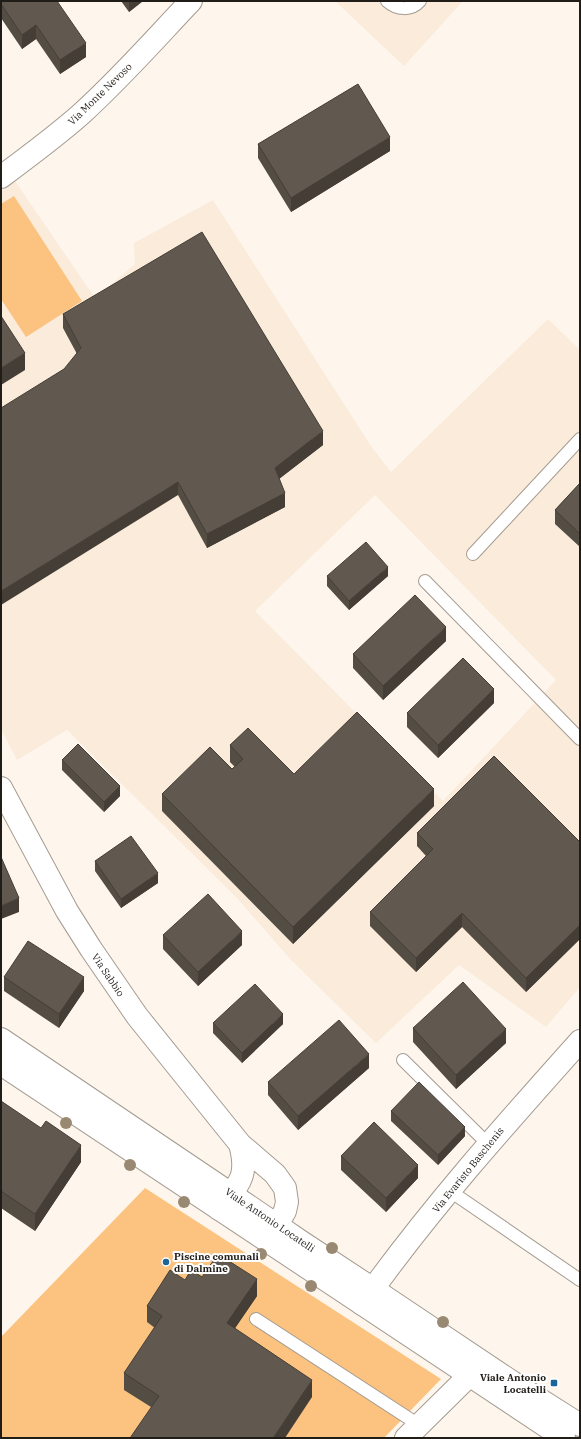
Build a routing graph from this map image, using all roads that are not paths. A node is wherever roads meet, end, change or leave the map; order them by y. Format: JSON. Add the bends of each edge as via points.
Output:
{"nodes":[{"id":1,"x":191,"y":1,"type":"edge"},
{"id":2,"x":387,"y":1,"type":"edge"},
{"id":3,"x":420,"y":1,"type":"edge"},
{"id":4,"x":1,"y":177,"type":"edge"},
{"id":5,"x":580,"y":439,"type":"edge"},
{"id":6,"x":473,"y":554,"type":"dead end"},
{"id":7,"x":425,"y":581,"type":"dead end"},
{"id":8,"x":580,"y":739,"type":"edge"},
{"id":9,"x":1,"y":788,"type":"edge"},
{"id":10,"x":1,"y":1039,"type":"edge"},
{"id":11,"x":580,"y":1040,"type":"edge"},
{"id":12,"x":403,"y":1060,"type":"dead end"},
{"id":13,"x":1,"y":1064,"type":"edge"},
{"id":14,"x":240,"y":1144,"type":"junction"},
{"id":15,"x":488,"y":1144,"type":"junction"},
{"id":16,"x":450,"y":1191,"type":"junction"},
{"id":17,"x":225,"y":1202,"type":"junction"},
{"id":18,"x":272,"y":1233,"type":"junction"},
{"id":19,"x":580,"y":1280,"type":"edge"},
{"id":20,"x":368,"y":1297,"type":"junction"},
{"id":21,"x":256,"y":1319,"type":"dead end"},
{"id":22,"x":476,"y":1369,"type":"junction"},
{"id":23,"x":580,"y":1425,"type":"edge"},
{"id":24,"x":413,"y":1432,"type":"edge"},
{"id":25,"x":564,"y":1438,"type":"edge"}],
"edges":[{"from":1,"to":4,"type":"street","name":"Via Monte Nevoso","via":[[80,115]]},
{"from":2,"to":3,"type":"lane","via":[[399,8],[407,8],[416,6]]},
{"from":5,"to":6,"type":"lane"},
{"from":7,"to":8,"type":"lane"},
{"from":9,"to":14,"type":"street","name":"Via Sabbio","via":[[67,911],[106,972],[153,1037]]},
{"from":10,"to":17,"type":"street","name":"Viale Antonio Locatelli"},
{"from":11,"to":15,"type":"street","name":"Via Evaristo Baschenis"},
{"from":12,"to":15,"type":"lane"},
{"from":13,"to":17,"type":"street","name":"Viale Antonio Locatelli"},
{"from":14,"to":17,"type":"street","name":"Via Sabbio","via":[[244,1160],[243,1174]]},
{"from":14,"to":18,"type":"street","name":"Via Sabbio","via":[[275,1174],[285,1188],[285,1211]]},
{"from":15,"to":16,"type":"street","name":"Via Evaristo Baschenis"},
{"from":16,"to":19,"type":"lane"},
{"from":16,"to":20,"type":"street","name":"Via Evaristo Baschenis","via":[[387,1269]]},
{"from":17,"to":18,"type":"street","name":"Viale Antonio Locatelli"},
{"from":18,"to":20,"type":"street","name":"Viale Antonio Locatelli","via":[[303,1244]]},
{"from":20,"to":22,"type":"street","name":"Viale Antonio Locatelli"},
{"from":21,"to":24,"type":"lane"},
{"from":22,"to":23,"type":"street","name":"Viale Antonio Locatelli"},
{"from":22,"to":24,"type":"street"},
{"from":22,"to":25,"type":"street","name":"Viale Antonio Locatelli"}]}
